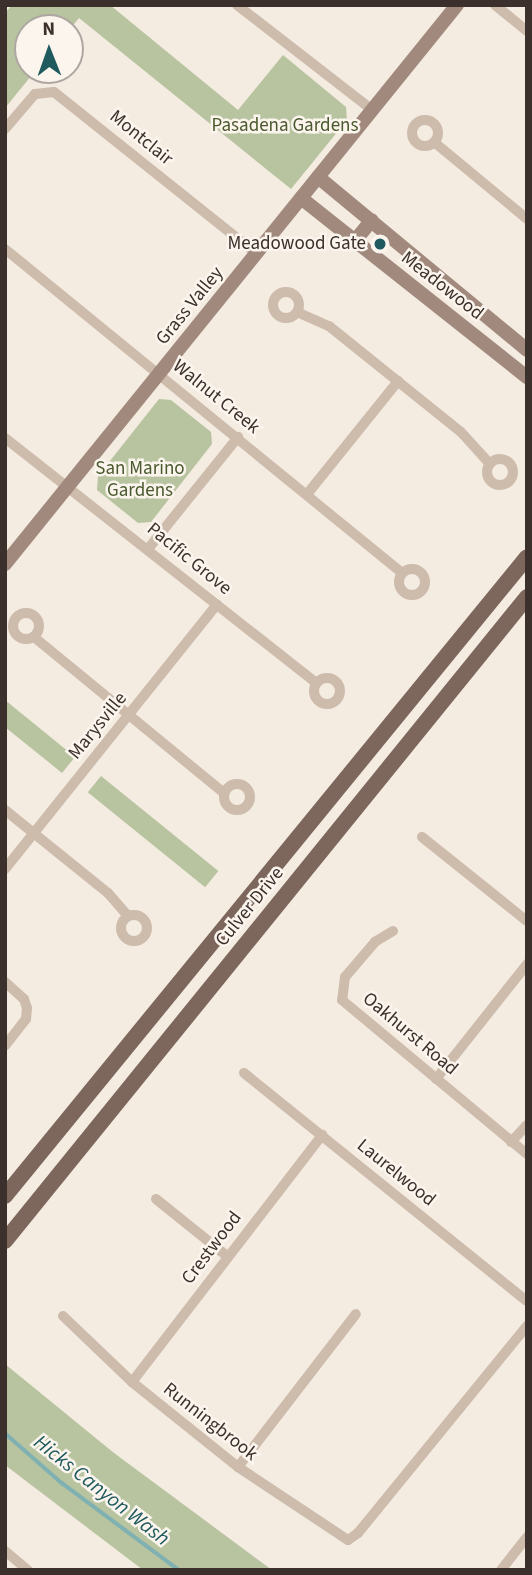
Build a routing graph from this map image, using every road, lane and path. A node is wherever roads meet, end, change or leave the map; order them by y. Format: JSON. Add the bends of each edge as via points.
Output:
{"nodes":[{"id":1,"x":237,"y":5,"type":"edge"},
{"id":2,"x":457,"y":5,"type":"edge"},
{"id":3,"x":495,"y":5,"type":"edge"},
{"id":4,"x":527,"y":31,"type":"edge"},
{"id":5,"x":370,"y":108,"type":"junction"},
{"id":6,"x":5,"y":129,"type":"edge"},
{"id":7,"x":435,"y":142,"type":"dead end"},
{"id":8,"x":318,"y":177,"type":"junction"},
{"id":9,"x":302,"y":198,"type":"junction"},
{"id":10,"x":368,"y":216,"type":"junction"},
{"id":11,"x":527,"y":219,"type":"edge"},
{"id":12,"x":349,"y":238,"type":"junction"},
{"id":13,"x":5,"y":249,"type":"edge"},
{"id":14,"x":257,"y":254,"type":"junction"},
{"id":15,"x":297,"y":312,"type":"dead end"},
{"id":16,"x":527,"y":350,"type":"edge"},
{"id":17,"x":160,"y":374,"type":"junction"},
{"id":18,"x":527,"y":377,"type":"edge"},
{"id":19,"x":398,"y":381,"type":"junction"},
{"id":20,"x":237,"y":437,"type":"junction"},
{"id":21,"x":5,"y":438,"type":"edge"},
{"id":22,"x":490,"y":464,"type":"dead end"},
{"id":23,"x":68,"y":485,"type":"junction"},
{"id":24,"x":308,"y":494,"type":"junction"},
{"id":25,"x":148,"y":549,"type":"junction"},
{"id":26,"x":527,"y":557,"type":"edge"},
{"id":27,"x":5,"y":564,"type":"edge"},
{"id":28,"x":402,"y":573,"type":"dead end"},
{"id":29,"x":527,"y":597,"type":"edge"},
{"id":30,"x":217,"y":604,"type":"junction"},
{"id":31,"x":34,"y":637,"type":"dead end"},
{"id":32,"x":316,"y":683,"type":"dead end"},
{"id":33,"x":127,"y":717,"type":"junction"},
{"id":34,"x":224,"y":793,"type":"dead end"},
{"id":35,"x":5,"y":810,"type":"edge"},
{"id":36,"x":34,"y":833,"type":"junction"},
{"id":37,"x":422,"y":837,"type":"dead end"},
{"id":38,"x":5,"y":869,"type":"edge"},
{"id":39,"x":128,"y":916,"type":"dead end"},
{"id":40,"x":527,"y":921,"type":"edge"},
{"id":41,"x":393,"y":931,"type":"dead end"},
{"id":42,"x":527,"y":964,"type":"edge"},
{"id":43,"x":5,"y":982,"type":"edge"},
{"id":44,"x":5,"y":1046,"type":"edge"},
{"id":45,"x":244,"y":1073,"type":"dead end"},
{"id":46,"x":436,"y":1079,"type":"junction"},
{"id":47,"x":527,"y":1125,"type":"edge"},
{"id":48,"x":322,"y":1135,"type":"junction"},
{"id":49,"x":512,"y":1142,"type":"junction"},
{"id":50,"x":527,"y":1154,"type":"edge"},
{"id":51,"x":5,"y":1196,"type":"edge"},
{"id":52,"x":156,"y":1199,"type":"dead end"},
{"id":53,"x":5,"y":1241,"type":"edge"},
{"id":54,"x":227,"y":1256,"type":"junction"},
{"id":55,"x":527,"y":1301,"type":"edge"},
{"id":56,"x":356,"y":1314,"type":"dead end"},
{"id":57,"x":63,"y":1316,"type":"dead end"},
{"id":58,"x":527,"y":1326,"type":"edge"},
{"id":59,"x":132,"y":1382,"type":"junction"},
{"id":60,"x":238,"y":1467,"type":"junction"},
{"id":61,"x":527,"y":1537,"type":"edge"},
{"id":62,"x":5,"y":1551,"type":"edge"},
{"id":63,"x":28,"y":1570,"type":"edge"},
{"id":64,"x":501,"y":1570,"type":"edge"}],
"edges":[{"from":1,"to":5,"type":"street"},
{"from":2,"to":5,"type":"street","name":"Grass Valley"},
{"from":3,"to":4,"type":"street"},
{"from":5,"to":8,"type":"street","name":"Grass Valley"},
{"from":6,"to":14,"type":"street","name":"Montclair","via":[[35,94],[54,92]]},
{"from":7,"to":11,"type":"street"},
{"from":8,"to":9,"type":"street","name":"Grass Valley"},
{"from":8,"to":10,"type":"street","name":"Meadowood"},
{"from":9,"to":12,"type":"street","name":"Meadowood"},
{"from":9,"to":14,"type":"street","name":"Grass Valley"},
{"from":10,"to":12,"type":"street"},
{"from":10,"to":16,"type":"street","name":"Meadowood"},
{"from":12,"to":18,"type":"street","name":"Meadowood"},
{"from":13,"to":17,"type":"street","name":"Walnut Creek"},
{"from":14,"to":17,"type":"street","name":"Grass Valley"},
{"from":15,"to":19,"type":"street","via":[[329,326]]},
{"from":17,"to":20,"type":"street","name":"Walnut Creek"},
{"from":17,"to":23,"type":"street","name":"Grass Valley"},
{"from":19,"to":22,"type":"street","via":[[461,432]]},
{"from":19,"to":24,"type":"street"},
{"from":20,"to":24,"type":"street","name":"Walnut Creek"},
{"from":20,"to":25,"type":"street"},
{"from":21,"to":23,"type":"street","name":"Pacific Grove"},
{"from":23,"to":25,"type":"street","name":"Pacific Grove"},
{"from":23,"to":27,"type":"street","name":"Grass Valley"},
{"from":24,"to":28,"type":"street","name":"Walnut Creek"},
{"from":25,"to":30,"type":"street","name":"Pacific Grove"},
{"from":26,"to":51,"type":"main road","name":"Culver Drive"},
{"from":29,"to":53,"type":"main road","name":"Culver Drive"},
{"from":30,"to":32,"type":"street","name":"Pacific Grove"},
{"from":30,"to":33,"type":"street","name":"Marysville"},
{"from":31,"to":33,"type":"street"},
{"from":33,"to":34,"type":"street"},
{"from":33,"to":36,"type":"street","name":"Marysville"},
{"from":35,"to":36,"type":"street"},
{"from":36,"to":38,"type":"street","name":"Marysville"},
{"from":36,"to":39,"type":"street","via":[[108,893]]},
{"from":37,"to":40,"type":"street"},
{"from":41,"to":46,"type":"street","name":"Oakhurst Road","via":[[375,942],[345,977],[342,1000]]},
{"from":42,"to":46,"type":"street"},
{"from":43,"to":44,"type":"street","via":[[24,999],[27,1008],[26,1019]]},
{"from":45,"to":48,"type":"street","name":"Laurelwood"},
{"from":46,"to":49,"type":"street","name":"Oakhurst Road"},
{"from":47,"to":49,"type":"street"},
{"from":48,"to":54,"type":"street","name":"Crestwood"},
{"from":48,"to":55,"type":"street","name":"Laurelwood"},
{"from":49,"to":50,"type":"street","name":"Oakhurst Road"},
{"from":52,"to":54,"type":"street"},
{"from":54,"to":59,"type":"street","name":"Crestwood"},
{"from":56,"to":60,"type":"street"},
{"from":57,"to":59,"type":"street","name":"Runningbrook"},
{"from":58,"to":60,"type":"street","name":"Runningbrook","via":[[348,1540]]},
{"from":59,"to":60,"type":"street","name":"Runningbrook"},
{"from":61,"to":64,"type":"street"},
{"from":62,"to":63,"type":"street"}]}
